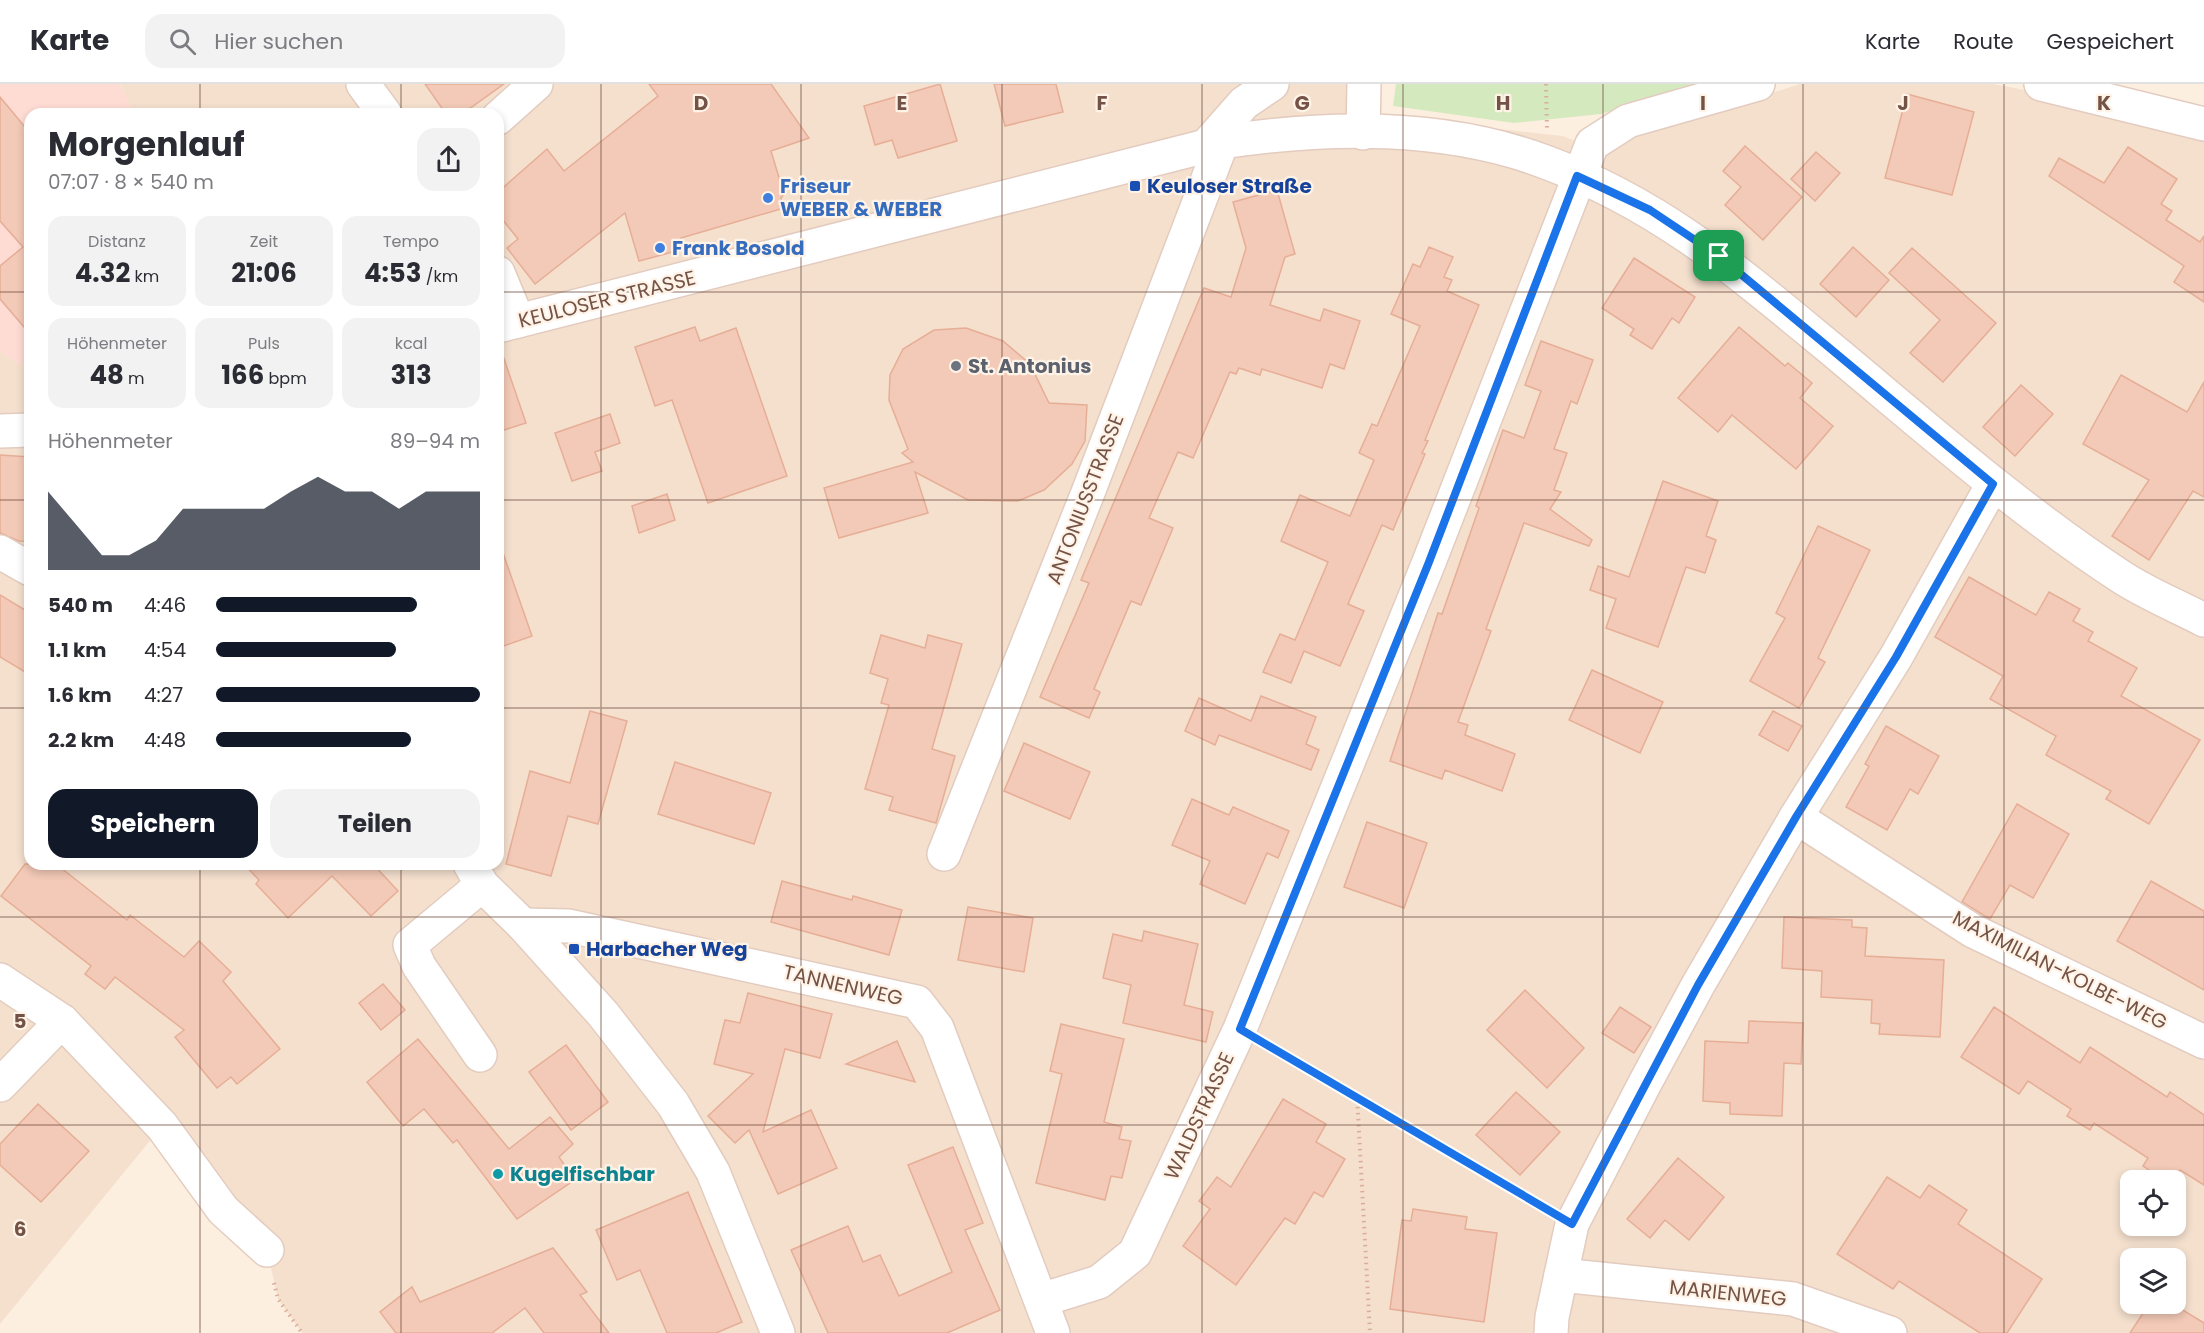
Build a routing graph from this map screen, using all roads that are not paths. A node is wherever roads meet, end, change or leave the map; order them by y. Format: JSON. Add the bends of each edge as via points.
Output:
{"nodes":[{"id":1,"x":363,"y":84,"type":"edge"},
{"id":2,"x":536,"y":84,"type":"edge"},
{"id":3,"x":1272,"y":84,"type":"edge"},
{"id":4,"x":1364,"y":84,"type":"edge"},
{"id":5,"x":1758,"y":84,"type":"edge"},
{"id":6,"x":2041,"y":84,"type":"edge"},
{"id":7,"x":381,"y":108,"type":"edge"},
{"id":8,"x":504,"y":113,"type":"edge"},
{"id":9,"x":2204,"y":124,"type":"edge"},
{"id":10,"x":1363,"y":133,"type":"junction"},
{"id":11,"x":1214,"y":143,"type":"junction"},
{"id":12,"x":1563,"y":169,"type":"junction"},
{"id":13,"x":504,"y":304,"type":"edge"},
{"id":14,"x":508,"y":324,"type":"edge"},
{"id":15,"x":24,"y":430,"type":"edge"},
{"id":16,"x":0,"y":431,"type":"edge"},
{"id":17,"x":1993,"y":484,"type":"junction"},
{"id":18,"x":0,"y":552,"type":"edge"},
{"id":19,"x":24,"y":566,"type":"edge"},
{"id":20,"x":2204,"y":620,"type":"edge"},
{"id":21,"x":1796,"y":817,"type":"junction"},
{"id":22,"x":944,"y":854,"type":"dead end"},
{"id":23,"x":476,"y":875,"type":"edge"},
{"id":24,"x":523,"y":926,"type":"junction"},
{"id":25,"x":0,"y":980,"type":"edge"},
{"id":26,"x":62,"y":1021,"type":"junction"},
{"id":27,"x":2204,"y":1042,"type":"edge"},
{"id":28,"x":480,"y":1055,"type":"dead end"},
{"id":29,"x":0,"y":1085,"type":"edge"},
{"id":30,"x":267,"y":1250,"type":"road end"},
{"id":31,"x":1561,"y":1275,"type":"junction"},
{"id":32,"x":1041,"y":1300,"type":"junction"},
{"id":33,"x":778,"y":1333,"type":"edge"},
{"id":34,"x":1053,"y":1333,"type":"edge"},
{"id":35,"x":1551,"y":1333,"type":"edge"},
{"id":36,"x":1890,"y":1333,"type":"edge"}],
"edges":[{"from":1,"to":7,"type":"street"},
{"from":2,"to":8,"type":"street"},
{"from":3,"to":11,"type":"street","via":[[1244,103]]},
{"from":4,"to":10,"type":"street"},
{"from":5,"to":12,"type":"street","name":"WALDSTRASSE","via":[[1628,122],[1592,144]]},
{"from":6,"to":9,"type":"street"},
{"from":10,"to":11,"type":"street","name":"KEULOSER STRASSE","via":[[1266,135]]},
{"from":10,"to":12,"type":"street","name":"KEULOSER STRASSE","via":[[1433,136],[1501,148]]},
{"from":11,"to":14,"type":"street","name":"KEULOSER STRASSE"},
{"from":11,"to":22,"type":"street","name":"ANTONIUSSTRASSE","via":[[1089,490]]},
{"from":12,"to":17,"type":"street","name":"KEULOSER STRASSE","via":[[1650,210],[1719,256]]},
{"from":12,"to":32,"type":"street","name":"WALDSTRASSE","via":[[1429,562],[1240,1029],[1135,1253],[1099,1282]]},
{"from":13,"to":14,"type":"street"},
{"from":15,"to":16,"type":"street"},
{"from":17,"to":20,"type":"street","name":"KEULOSER STRASSE","via":[[2126,579]]},
{"from":17,"to":21,"type":"street","via":[[1896,657]]},
{"from":18,"to":19,"type":"street"},
{"from":21,"to":27,"type":"street","name":"MAXIMILIAN-KOLBE-WEG","via":[[1973,931]]},
{"from":21,"to":31,"type":"street","via":[[1698,985],[1572,1224]]},
{"from":23,"to":24,"type":"street"},
{"from":23,"to":28,"type":"street","via":[[410,945],[419,966]]},
{"from":24,"to":32,"type":"street","name":"TANNENWEG","via":[[569,926],[917,1002],[937,1028]]},
{"from":24,"to":33,"type":"street","via":[[625,1041],[673,1104],[713,1172]]},
{"from":25,"to":26,"type":"street"},
{"from":26,"to":29,"type":"street"},
{"from":26,"to":30,"type":"street","via":[[162,1126],[223,1210]]},
{"from":31,"to":35,"type":"street"},
{"from":31,"to":36,"type":"street","name":"MARIENWEG","via":[[1793,1299]]},
{"from":32,"to":34,"type":"street","name":"TANNENWEG"}]}
